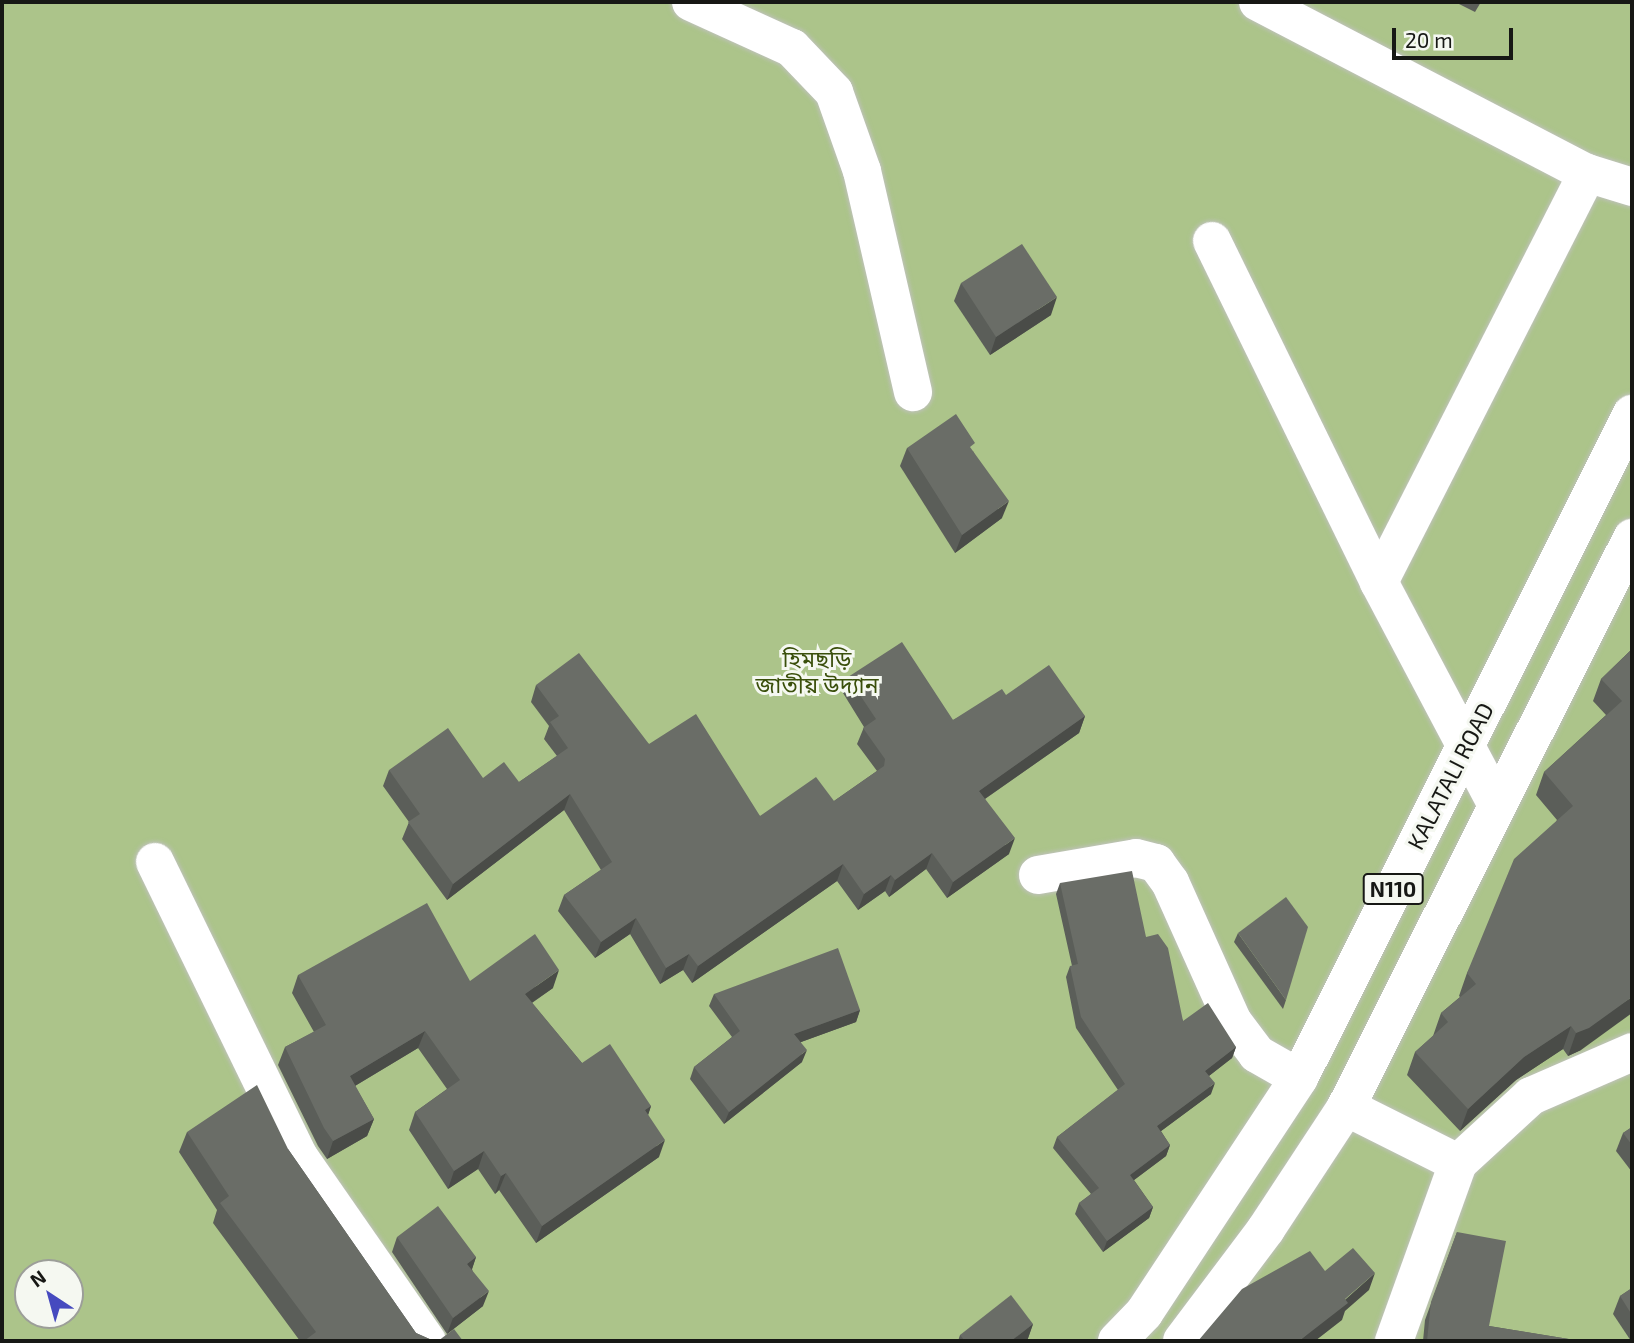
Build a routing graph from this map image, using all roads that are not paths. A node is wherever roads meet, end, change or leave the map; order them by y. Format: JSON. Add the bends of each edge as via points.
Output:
{"nodes":[{"id":1,"x":691,"y":2,"type":"edge"},
{"id":2,"x":1258,"y":2,"type":"edge"},
{"id":3,"x":1587,"y":173,"type":"junction"},
{"id":4,"x":1632,"y":187,"type":"edge"},
{"id":5,"x":1212,"y":241,"type":"dead end"},
{"id":6,"x":913,"y":392,"type":"dead end"},
{"id":7,"x":1632,"y":414,"type":"edge"},
{"id":8,"x":1632,"y":538,"type":"edge"},
{"id":9,"x":1379,"y":582,"type":"junction"},
{"id":10,"x":1465,"y":744,"type":"junction"},
{"id":11,"x":1497,"y":805,"type":"junction"},
{"id":12,"x":155,"y":862,"type":"dead end"},
{"id":13,"x":1038,"y":875,"type":"dead end"},
{"id":14,"x":1632,"y":1052,"type":"edge"},
{"id":15,"x":1299,"y":1078,"type":"junction"},
{"id":16,"x":1346,"y":1107,"type":"junction"},
{"id":17,"x":1458,"y":1163,"type":"junction"},
{"id":18,"x":427,"y":1341,"type":"edge"},
{"id":19,"x":1117,"y":1341,"type":"edge"},
{"id":20,"x":1182,"y":1341,"type":"edge"},
{"id":21,"x":1394,"y":1341,"type":"edge"}],
"edges":[{"from":1,"to":6,"type":"main road","via":[[792,48],[834,92],[862,171]]},
{"from":2,"to":3,"type":"main road"},
{"from":3,"to":4,"type":"main road"},
{"from":3,"to":9,"type":"main road"},
{"from":5,"to":9,"type":"main road"},
{"from":7,"to":10,"type":"main road","name":"KALATALI ROAD","number":"N110"},
{"from":8,"to":11,"type":"main road","number":"N110"},
{"from":9,"to":10,"type":"main road"},
{"from":10,"to":11,"type":"main road"},
{"from":10,"to":15,"type":"main road","name":"KALATALI ROAD","number":"N110"},
{"from":11,"to":16,"type":"main road","number":"N110"},
{"from":12,"to":18,"type":"main road","via":[[299,1157]]},
{"from":13,"to":15,"type":"main road","via":[[1136,858],[1156,863],[1170,882],[1233,1022],[1257,1054]]},
{"from":14,"to":17,"type":"main road","via":[[1531,1096]]},
{"from":15,"to":19,"type":"main road","name":"KALATALI ROAD","number":"N110","via":[[1144,1313]]},
{"from":16,"to":17,"type":"main road"},
{"from":16,"to":20,"type":"main road","number":"N110","via":[[1266,1229]]},
{"from":17,"to":21,"type":"main road"}]}
